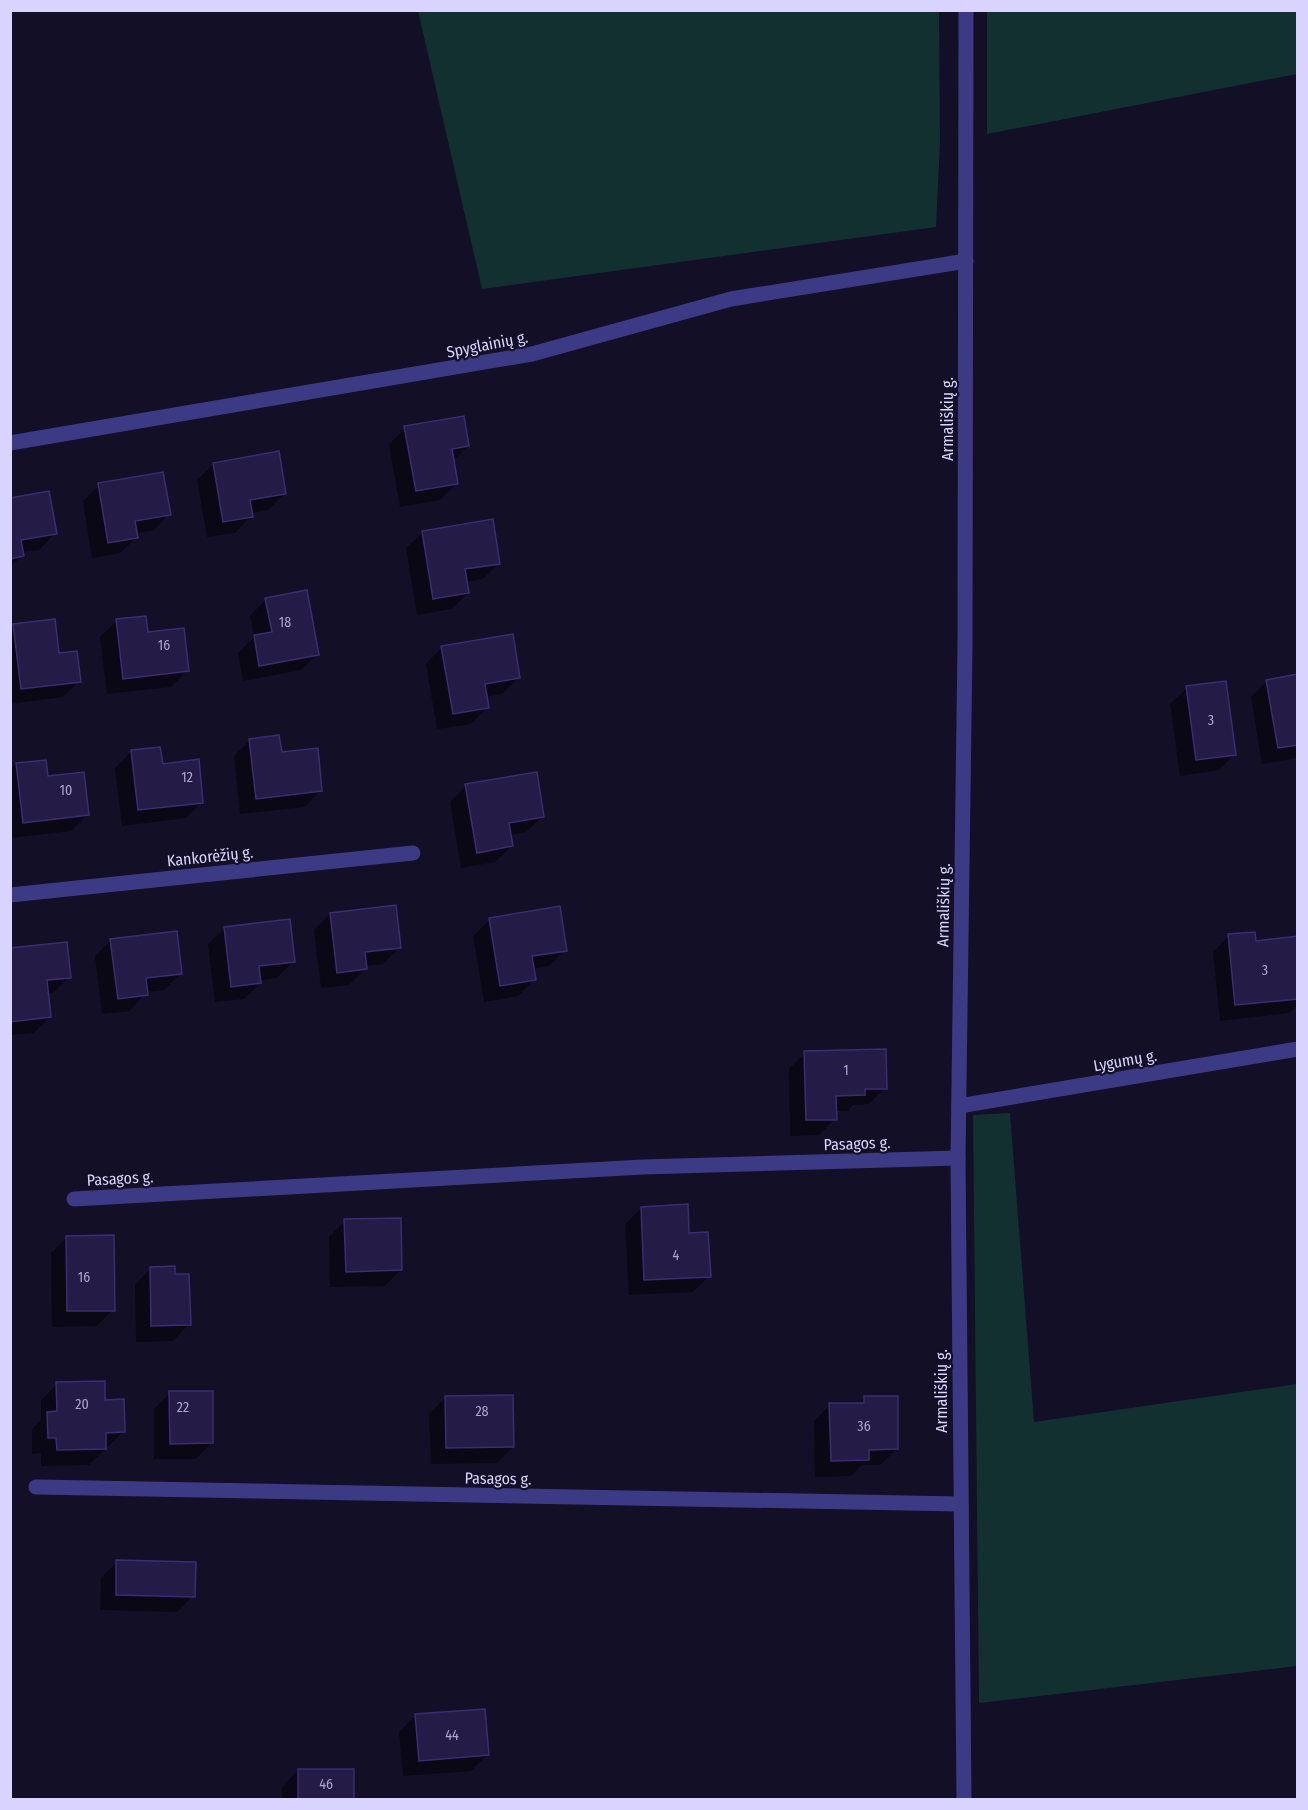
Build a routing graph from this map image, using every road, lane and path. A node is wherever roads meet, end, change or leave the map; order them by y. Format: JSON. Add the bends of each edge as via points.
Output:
{"nodes":[{"id":1,"x":966,"y":10,"type":"edge"},
{"id":2,"x":966,"y":261,"type":"junction"},
{"id":3,"x":10,"y":443,"type":"edge"},
{"id":4,"x":413,"y":853,"type":"dead end"},
{"id":5,"x":10,"y":895,"type":"edge"},
{"id":6,"x":1298,"y":1049,"type":"edge"},
{"id":7,"x":959,"y":1106,"type":"junction"},
{"id":8,"x":958,"y":1158,"type":"junction"},
{"id":9,"x":74,"y":1199,"type":"dead end"},
{"id":10,"x":36,"y":1487,"type":"dead end"},
{"id":11,"x":959,"y":1504,"type":"junction"},
{"id":12,"x":964,"y":1800,"type":"edge"}],
"edges":[{"from":1,"to":2,"type":"street","name":"Armališkių g."},
{"from":2,"to":3,"type":"street","name":"Spyglainių g.","via":[[730,298],[532,354]]},
{"from":2,"to":7,"type":"street","name":"Armališkių g."},
{"from":4,"to":5,"type":"street","name":"Kankorėžių g."},
{"from":6,"to":7,"type":"street","name":"Lygumų g."},
{"from":7,"to":8,"type":"street","name":"Armališkių g."},
{"from":8,"to":9,"type":"street","name":"Pasagos g.","via":[[643,1167]]},
{"from":8,"to":11,"type":"street","name":"Armališkių g."},
{"from":10,"to":11,"type":"street","name":"Pasagos g."},
{"from":11,"to":12,"type":"street","name":"Armališkių g."}]}
